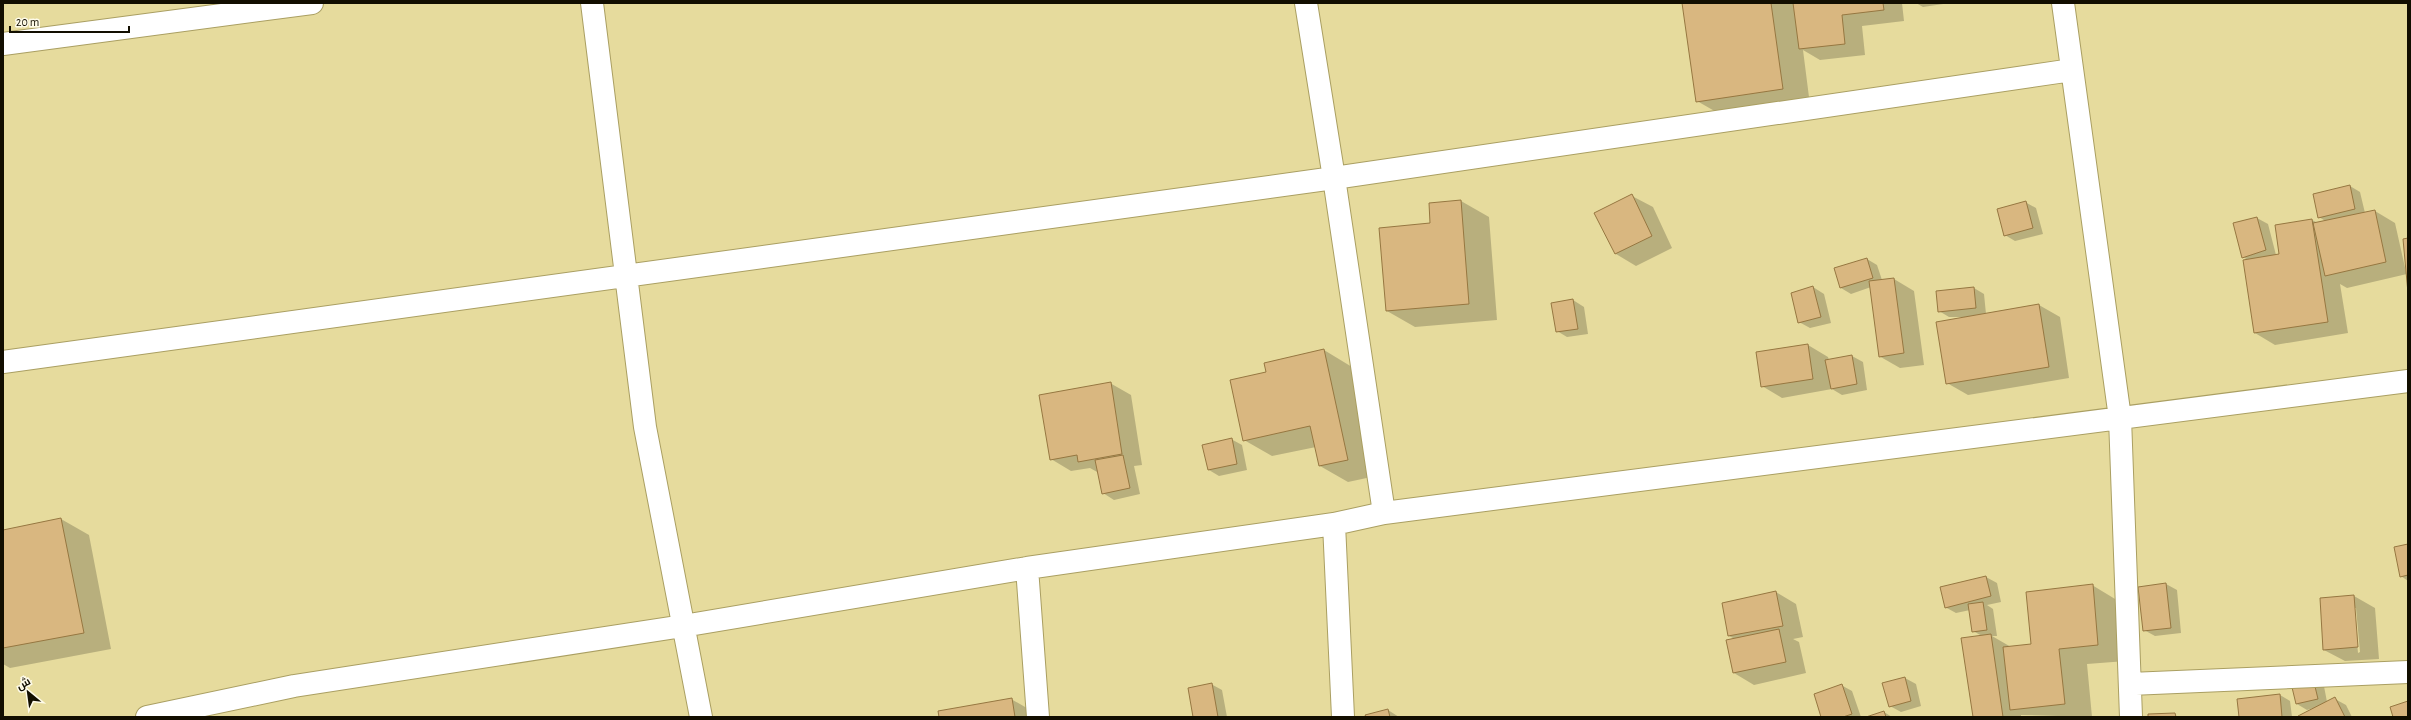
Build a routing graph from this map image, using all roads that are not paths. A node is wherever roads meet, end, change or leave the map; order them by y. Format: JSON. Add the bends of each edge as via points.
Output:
{"nodes":[{"id":1,"x":312,"y":3,"type":"edge"},
{"id":2,"x":592,"y":3,"type":"edge"},
{"id":3,"x":1306,"y":3,"type":"edge"},
{"id":4,"x":2063,"y":3,"type":"edge"},
{"id":5,"x":3,"y":44,"type":"edge"},
{"id":6,"x":2072,"y":70,"type":"junction"},
{"id":7,"x":1334,"y":178,"type":"junction"},
{"id":8,"x":627,"y":275,"type":"junction"},
{"id":9,"x":3,"y":362,"type":"edge"},
{"id":10,"x":2408,"y":381,"type":"edge"},
{"id":11,"x":2120,"y":418,"type":"junction"},
{"id":12,"x":1384,"y":513,"type":"junction"},
{"id":13,"x":1334,"y":524,"type":"junction"},
{"id":14,"x":1027,"y":568,"type":"junction"},
{"id":15,"x":683,"y":626,"type":"junction"},
{"id":16,"x":2408,"y":672,"type":"edge"},
{"id":17,"x":2130,"y":684,"type":"junction"},
{"id":18,"x":147,"y":717,"type":"edge"},
{"id":19,"x":701,"y":717,"type":"edge"},
{"id":20,"x":1038,"y":717,"type":"edge"},
{"id":21,"x":1343,"y":717,"type":"edge"},
{"id":22,"x":2131,"y":717,"type":"edge"}],
"edges":[{"from":1,"to":5,"type":"street"},
{"from":2,"to":8,"type":"street"},
{"from":3,"to":7,"type":"street"},
{"from":4,"to":6,"type":"street"},
{"from":6,"to":7,"type":"street"},
{"from":6,"to":11,"type":"street"},
{"from":7,"to":8,"type":"street"},
{"from":7,"to":12,"type":"street"},
{"from":8,"to":9,"type":"street"},
{"from":8,"to":15,"type":"street","via":[[645,427]]},
{"from":10,"to":11,"type":"street"},
{"from":11,"to":12,"type":"street"},
{"from":11,"to":17,"type":"street"},
{"from":12,"to":13,"type":"street"},
{"from":13,"to":14,"type":"street"},
{"from":13,"to":21,"type":"street"},
{"from":14,"to":15,"type":"street"},
{"from":14,"to":20,"type":"street"},
{"from":15,"to":18,"type":"street","via":[[294,686]]},
{"from":15,"to":19,"type":"street"},
{"from":16,"to":17,"type":"street"},
{"from":17,"to":22,"type":"street"}]}
